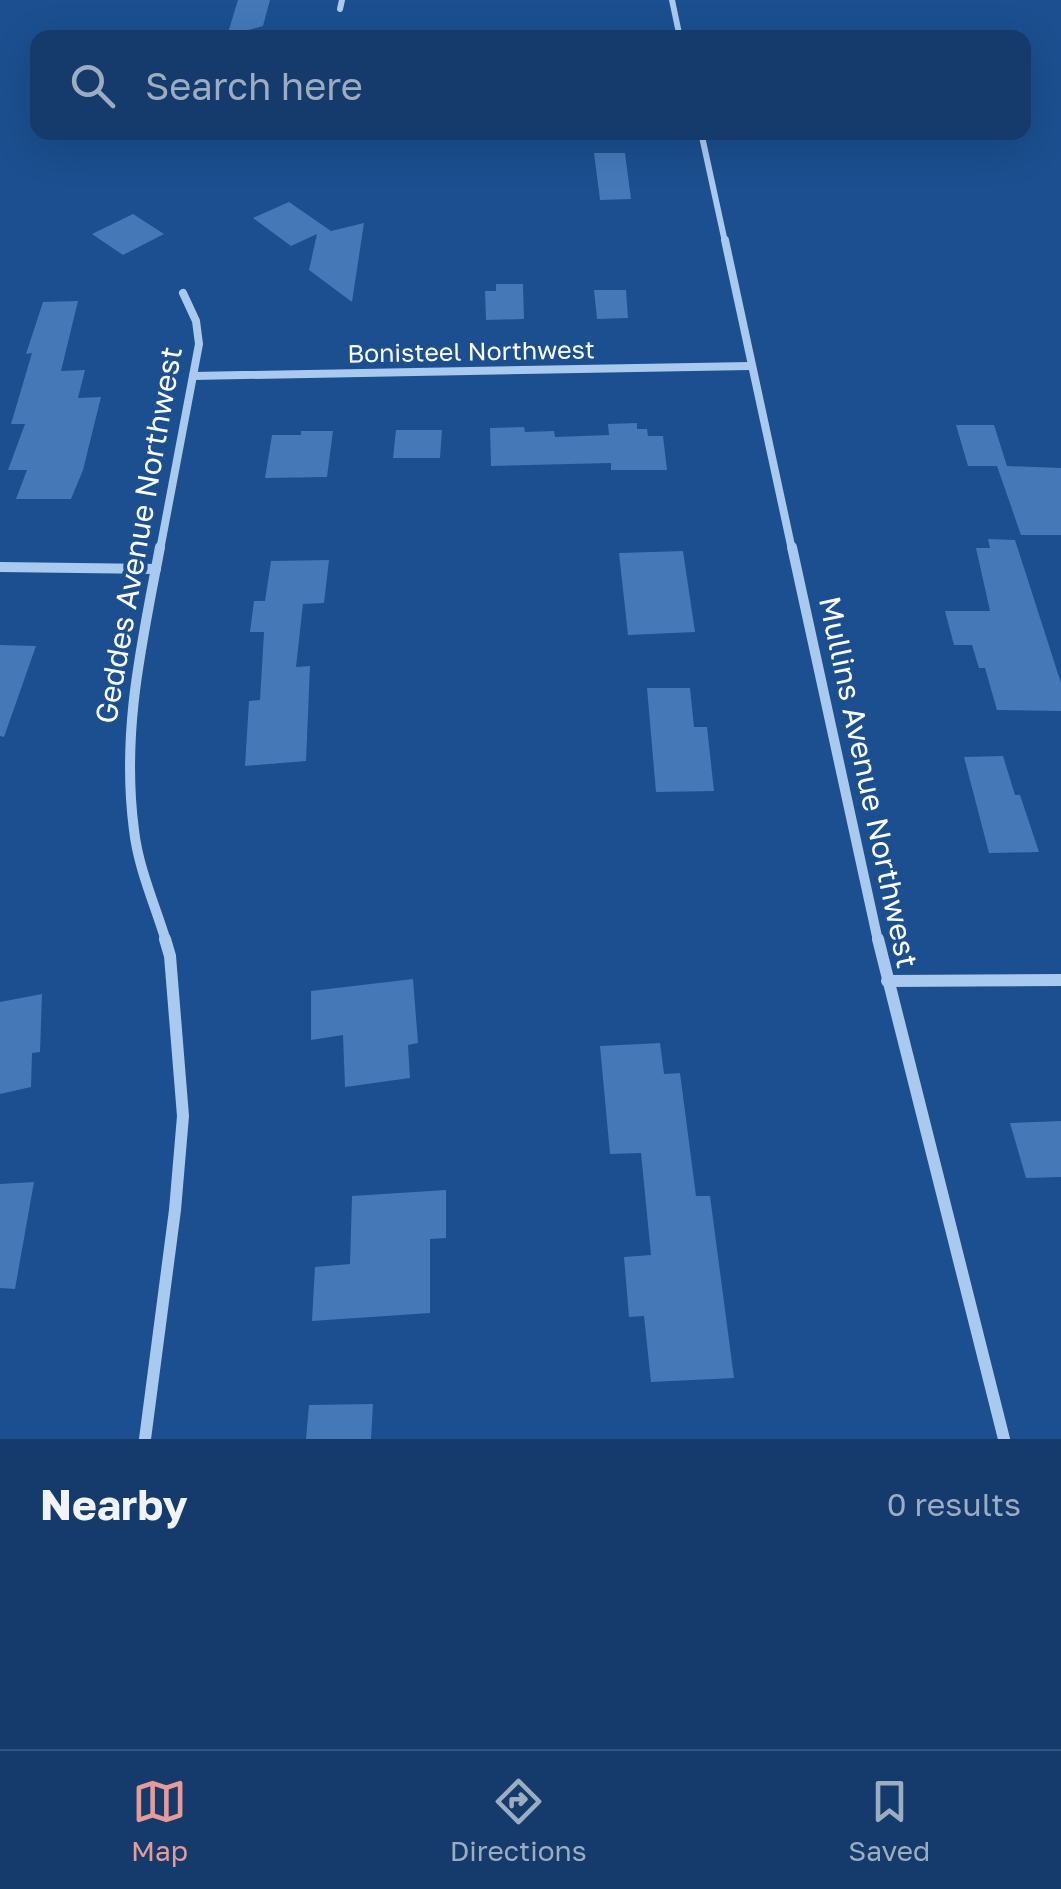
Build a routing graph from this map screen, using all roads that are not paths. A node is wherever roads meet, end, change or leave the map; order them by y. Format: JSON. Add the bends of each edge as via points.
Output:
{"nodes":[{"id":1,"x":342,"y":0,"type":"edge"},
{"id":2,"x":672,"y":0,"type":"edge"},
{"id":3,"x":340,"y":10,"type":"dead end"},
{"id":4,"x":678,"y":30,"type":"edge"},
{"id":5,"x":703,"y":140,"type":"edge"},
{"id":6,"x":183,"y":293,"type":"dead end"},
{"id":7,"x":750,"y":366,"type":"junction"},
{"id":8,"x":193,"y":376,"type":"junction"},
{"id":9,"x":0,"y":567,"type":"edge"},
{"id":10,"x":156,"y":569,"type":"junction"},
{"id":11,"x":1061,"y":980,"type":"edge"},
{"id":12,"x":887,"y":981,"type":"junction"},
{"id":13,"x":144,"y":1439,"type":"edge"},
{"id":14,"x":1004,"y":1439,"type":"edge"}],
"edges":[{"from":1,"to":3,"type":"street"},
{"from":2,"to":4,"type":"street"},
{"from":5,"to":7,"type":"street","name":"Mullins Avenue Northwest"},
{"from":6,"to":8,"type":"street","name":"Geddes Avenue Northwest","via":[[199,344]]},
{"from":7,"to":8,"type":"street","name":"Bonisteel Northwest"},
{"from":7,"to":12,"type":"street","name":"Mullins Avenue Northwest"},
{"from":8,"to":10,"type":"street","name":"Geddes Avenue Northwest"},
{"from":9,"to":10,"type":"street"},
{"from":10,"to":13,"type":"street","name":"Geddes Avenue Northwest","via":[[135,681],[128,780],[134,834],[170,956],[183,1116]]},
{"from":11,"to":12,"type":"street"},
{"from":12,"to":14,"type":"street","name":"Mullins Avenue Northwest"}]}
